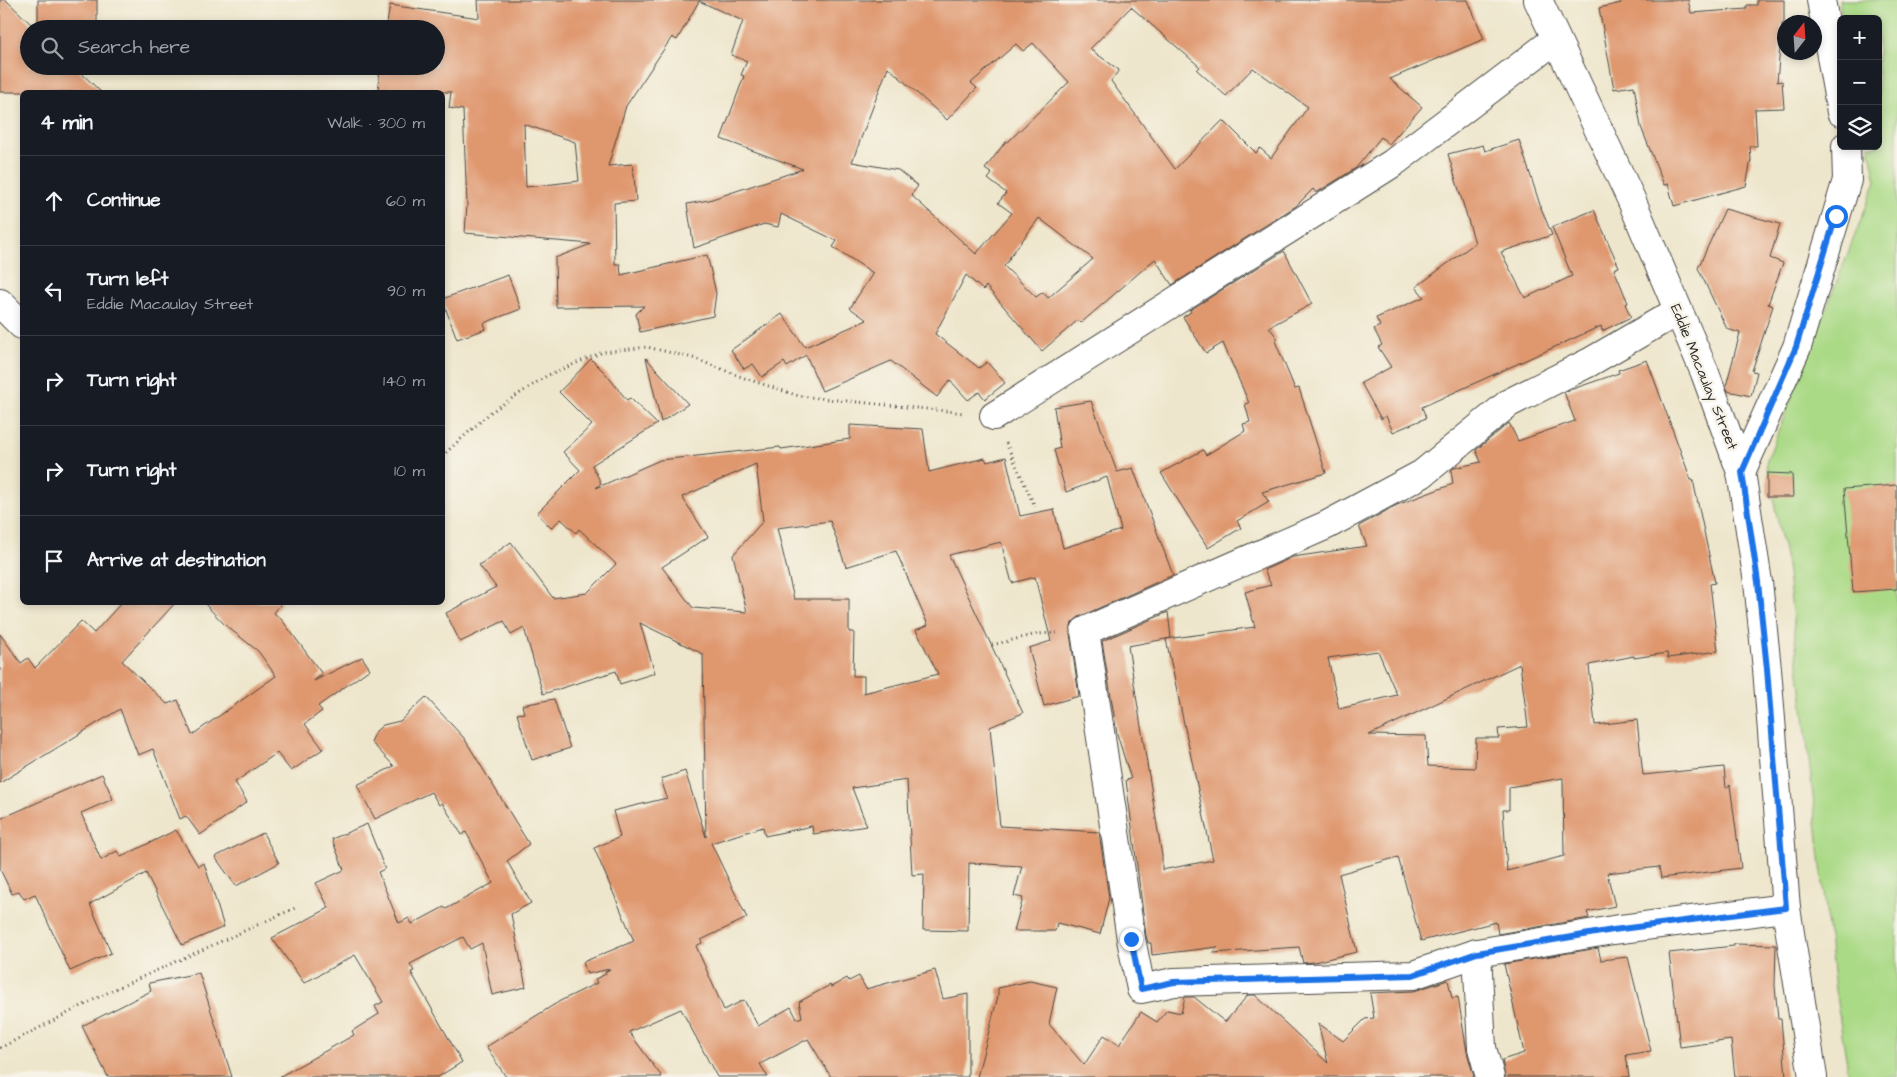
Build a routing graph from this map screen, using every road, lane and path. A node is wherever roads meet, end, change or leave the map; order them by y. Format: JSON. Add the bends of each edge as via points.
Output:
{"nodes":[{"id":1,"x":1538,"y":0,"type":"edge"},
{"id":2,"x":1821,"y":0,"type":"edge"},
{"id":3,"x":1556,"y":39,"type":"junction"},
{"id":4,"x":1840,"y":105,"type":"edge"},
{"id":5,"x":1846,"y":150,"type":"edge"},
{"id":6,"x":0,"y":303,"type":"edge"},
{"id":7,"x":1678,"y":311,"type":"junction"},
{"id":8,"x":20,"y":323,"type":"edge"},
{"id":9,"x":994,"y":416,"type":"junction"},
{"id":10,"x":445,"y":453,"type":"edge"},
{"id":11,"x":1742,"y":472,"type":"junction"},
{"id":12,"x":1035,"y":506,"type":"dead end"},
{"id":13,"x":1085,"y":631,"type":"junction"},
{"id":14,"x":992,"y":645,"type":"dead end"},
{"id":15,"x":295,"y":908,"type":"dead end"},
{"id":16,"x":1786,"y":908,"type":"junction"},
{"id":17,"x":1477,"y":953,"type":"junction"},
{"id":18,"x":0,"y":1048,"type":"edge"},
{"id":19,"x":1490,"y":1077,"type":"edge"},
{"id":20,"x":1813,"y":1077,"type":"edge"}],
"edges":[{"from":1,"to":3,"type":"street","name":"Eddie Macaulay Street"},
{"from":2,"to":4,"type":"street"},
{"from":3,"to":7,"type":"street","name":"Eddie Macaulay Street","via":[[1631,198]]},
{"from":3,"to":9,"type":"street","via":[[1394,163]]},
{"from":5,"to":11,"type":"street","via":[[1847,180],[1796,347]]},
{"from":6,"to":8,"type":"street"},
{"from":7,"to":11,"type":"street","name":"Eddie Macaulay Street"},
{"from":7,"to":13,"type":"street","via":[[1590,362],[1509,403],[1422,474],[1336,520]]},
{"from":9,"to":10,"type":"path","via":[[798,396],[693,358],[647,347],[603,352],[548,375],[491,412]]},
{"from":9,"to":12,"type":"path"},
{"from":11,"to":16,"type":"street","name":"Eddie Macaulay Street","via":[[1767,669]]},
{"from":13,"to":14,"type":"path","via":[[1037,634]]},
{"from":13,"to":17,"type":"street","via":[[1126,912],[1141,989],[1174,982],[1413,975]]},
{"from":15,"to":18,"type":"path","via":[[111,991]]},
{"from":16,"to":17,"type":"street","via":[[1613,930]]},
{"from":16,"to":20,"type":"street","name":"Eddie Macaulay Street"},
{"from":17,"to":19,"type":"street","via":[[1482,1048]]}]}
